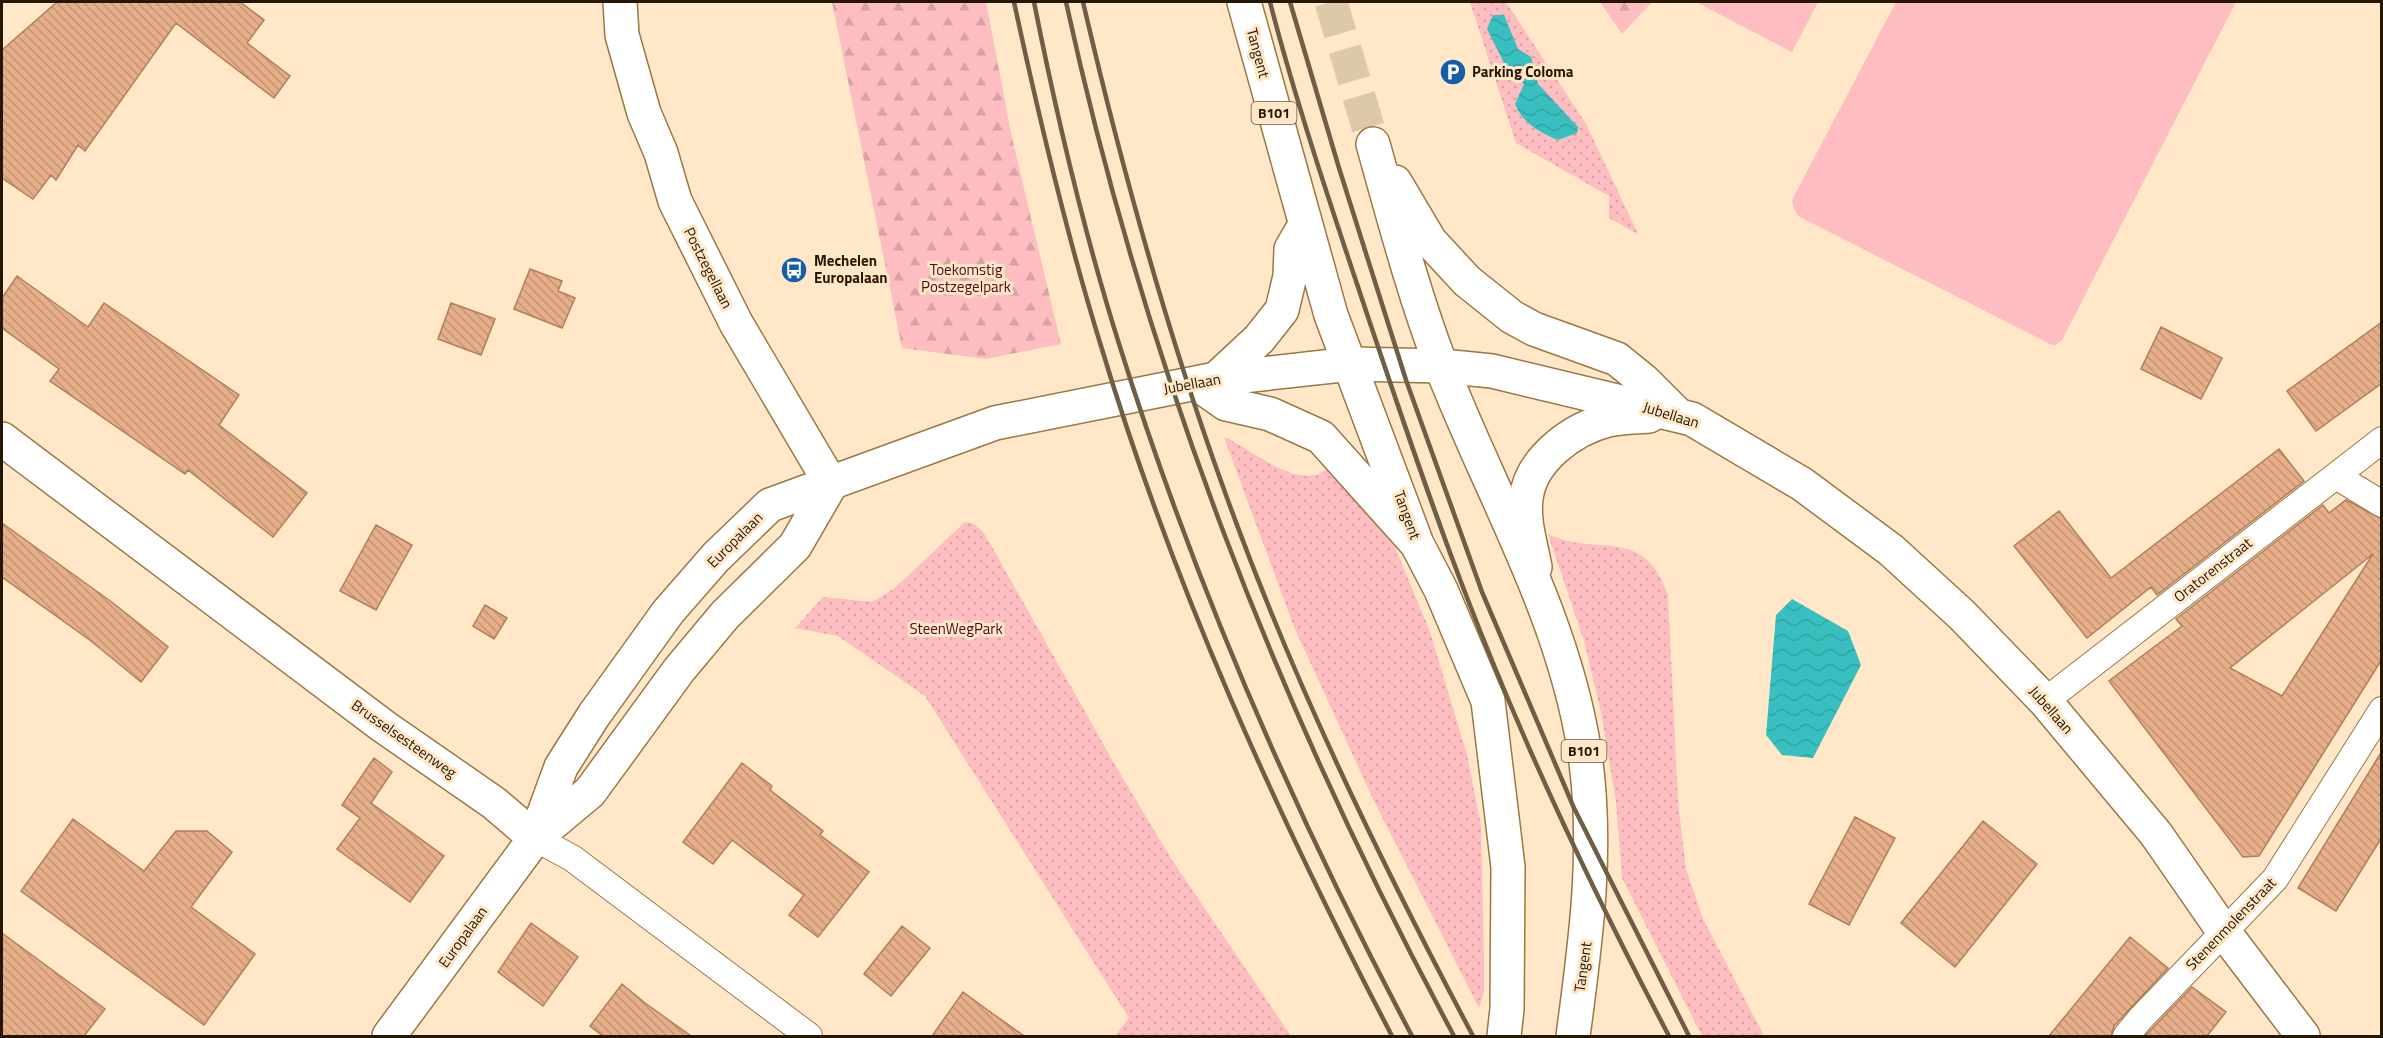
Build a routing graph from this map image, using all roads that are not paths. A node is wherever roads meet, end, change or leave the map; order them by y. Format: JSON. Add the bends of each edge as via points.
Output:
{"nodes":[{"id":1,"x":606,"y":2,"type":"edge"},
{"id":2,"x":620,"y":2,"type":"edge"},
{"id":3,"x":1244,"y":2,"type":"edge"},
{"id":4,"x":622,"y":35,"type":"junction"},
{"id":5,"x":1305,"y":225,"type":"junction"},
{"id":6,"x":1351,"y":364,"type":"junction"},
{"id":7,"x":1442,"y":366,"type":"junction"},
{"id":8,"x":1206,"y":381,"type":"junction"},
{"id":9,"x":1685,"y":417,"type":"junction"},
{"id":10,"x":2,"y":440,"type":"edge"},
{"id":11,"x":2382,"y":440,"type":"edge"},
{"id":12,"x":2336,"y":476,"type":"junction"},
{"id":13,"x":831,"y":484,"type":"junction"},
{"id":14,"x":2382,"y":504,"type":"edge"},
{"id":15,"x":1417,"y":544,"type":"junction"},
{"id":16,"x":1539,"y":589,"type":"junction"},
{"id":17,"x":2045,"y":701,"type":"junction"},
{"id":18,"x":2382,"y":710,"type":"edge"},
{"id":19,"x":535,"y":838,"type":"junction"},
{"id":20,"x":2224,"y":932,"type":"junction"},
{"id":21,"x":389,"y":1036,"type":"edge"},
{"id":22,"x":809,"y":1036,"type":"edge"},
{"id":23,"x":1504,"y":1036,"type":"edge"},
{"id":24,"x":1573,"y":1036,"type":"edge"},
{"id":25,"x":2126,"y":1036,"type":"edge"},
{"id":26,"x":2303,"y":1036,"type":"edge"}],
"edges":[{"from":1,"to":4,"type":"main road","name":"Postzegellaan"},
{"from":2,"to":4,"type":"main road","name":"Postzegellaan"},
{"from":3,"to":5,"type":"main road","name":"Tangent","number":"B101"},
{"from":4,"to":13,"type":"main road","name":"Postzegellaan","via":[[675,201],[736,323]]},
{"from":5,"to":6,"type":"main road","name":"Tangent","number":"B101","via":[[1331,315]]},
{"from":5,"to":8,"type":"main road","via":[[1291,249],[1282,310],[1259,339]]},
{"from":6,"to":7,"type":"main road","name":"Jubellaan"},
{"from":6,"to":8,"type":"main road","name":"Jubellaan"},
{"from":6,"to":15,"type":"main road","name":"Tangent","number":"B101"},
{"from":7,"to":9,"type":"main road","name":"Jubellaan","via":[[1492,371]]},
{"from":7,"to":9,"type":"main road","name":"Tangent","number":"B101","via":[[1397,233],[1374,147],[1430,241],[1467,281],[1512,317],[1534,329],[1617,359]]},
{"from":7,"to":16,"type":"main road","name":"Tangent","number":"B101"},
{"from":8,"to":13,"type":"main road","name":"Jubellaan","via":[[995,423]]},
{"from":8,"to":15,"type":"main road","via":[[1226,404],[1270,414],[1321,437]]},
{"from":9,"to":16,"type":"main road","via":[[1607,420],[1573,435],[1552,450],[1529,484],[1526,498]]},
{"from":9,"to":17,"type":"main road","name":"Jubellaan","via":[[1802,484],[1891,550],[1962,615]]},
{"from":10,"to":19,"type":"main road","name":"Brusselsesteenweg","via":[[383,726],[494,803]]},
{"from":11,"to":12,"type":"street","name":"Oratorenstraat"},
{"from":12,"to":14,"type":"street"},
{"from":12,"to":17,"type":"street","name":"Oratorenstraat"},
{"from":13,"to":19,"type":"main road","name":"Europalaan","via":[[795,546],[726,615],[679,670],[590,792]]},
{"from":13,"to":19,"type":"main road","name":"Europalaan","via":[[770,505],[716,557],[669,612],[561,767]]},
{"from":15,"to":23,"type":"main road","name":"Tangent","number":"B101","via":[[1488,701],[1492,722],[1508,867]]},
{"from":16,"to":24,"type":"main road","name":"Tangent","number":"B101","via":[[1576,707],[1592,823],[1589,920]]},
{"from":17,"to":20,"type":"main road","name":"Jubellaan","via":[[2156,834]]},
{"from":18,"to":20,"type":"street","name":"Stenenmolenstraat","via":[[2275,879]]},
{"from":19,"to":21,"type":"main road","name":"Europalaan"},
{"from":19,"to":22,"type":"street","name":"Brusselsesteenweg","via":[[572,858]]},
{"from":20,"to":25,"type":"street","name":"Stenenmolenstraat"},
{"from":20,"to":26,"type":"main road","name":"Jubellaan"}]}
